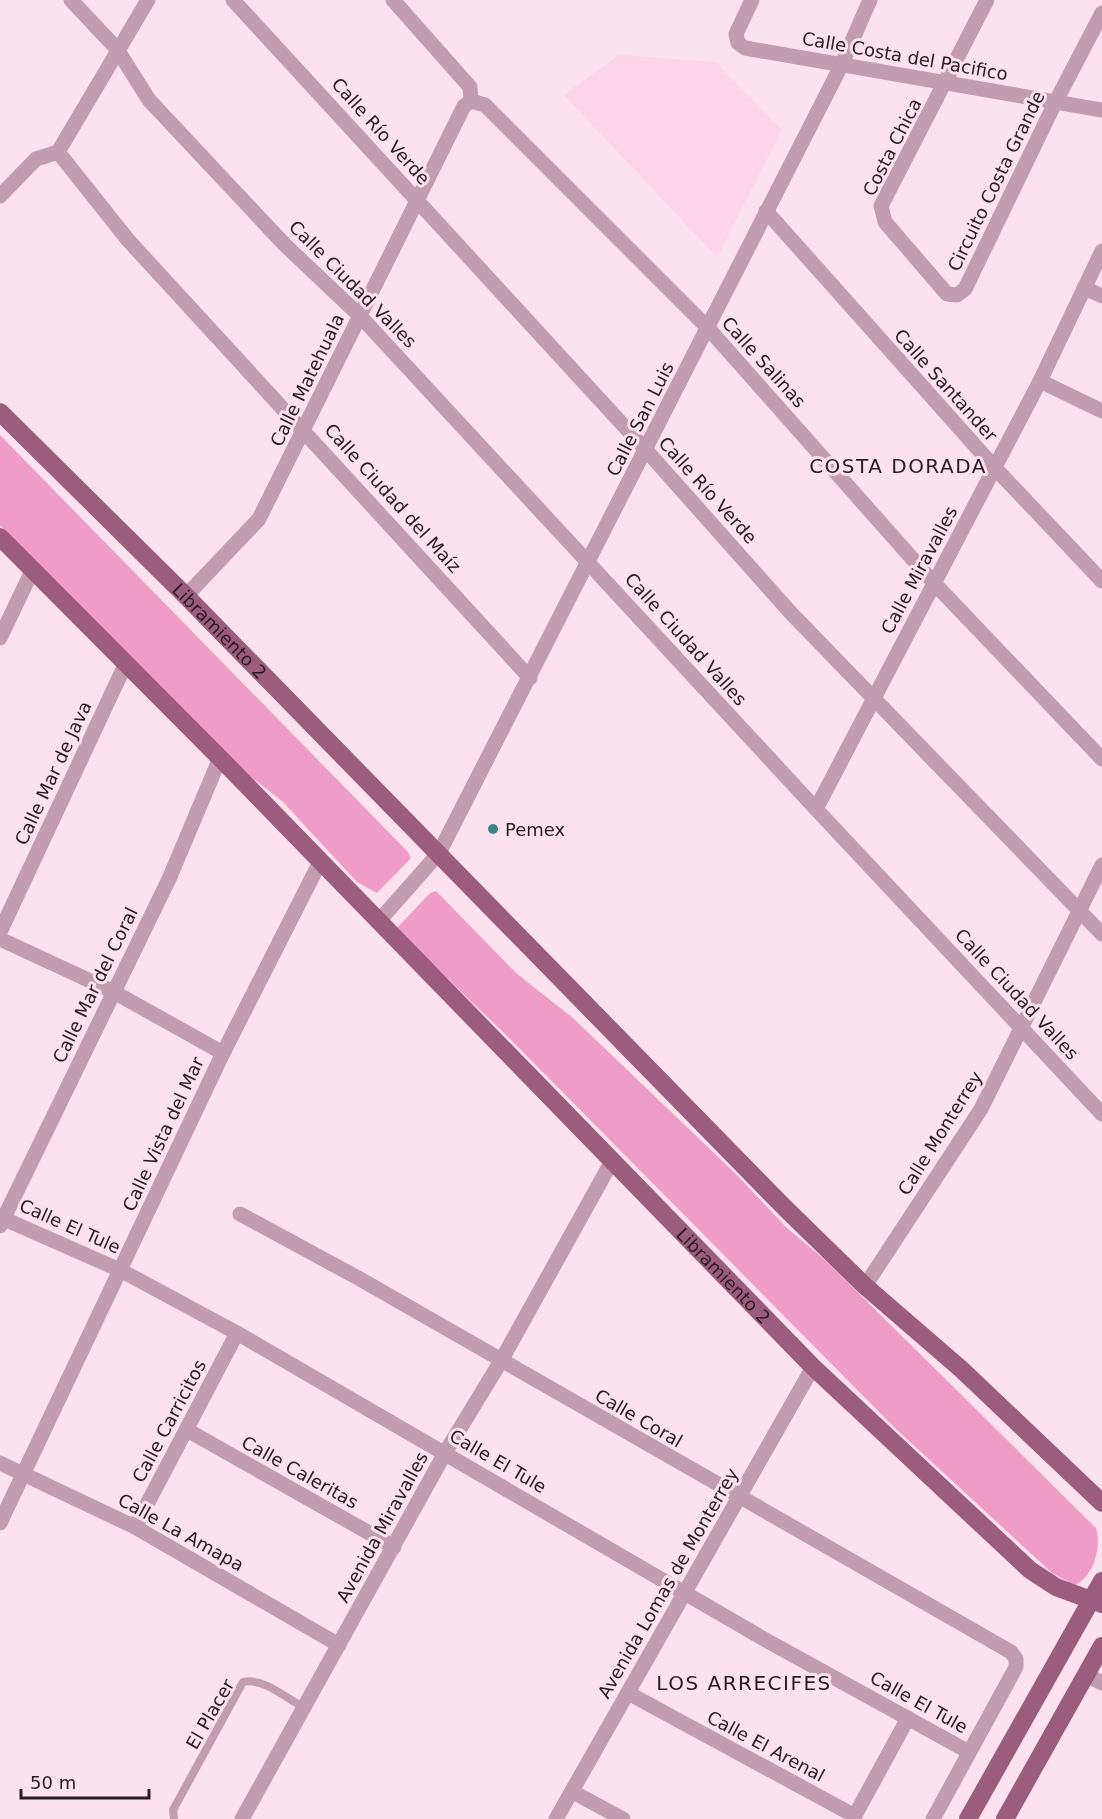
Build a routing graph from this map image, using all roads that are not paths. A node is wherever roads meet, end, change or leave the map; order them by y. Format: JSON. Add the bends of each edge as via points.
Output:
{"nodes":[{"id":1,"x":71,"y":0,"type":"edge"},
{"id":2,"x":148,"y":0,"type":"edge"},
{"id":3,"x":233,"y":0,"type":"edge"},
{"id":4,"x":393,"y":0,"type":"edge"},
{"id":5,"x":752,"y":0,"type":"edge"},
{"id":6,"x":870,"y":0,"type":"edge"},
{"id":7,"x":987,"y":0,"type":"edge"},
{"id":8,"x":1102,"y":13,"type":"edge"},
{"id":9,"x":117,"y":49,"type":"junction"},
{"id":10,"x":842,"y":64,"type":"junction"},
{"id":11,"x":946,"y":84,"type":"junction"},
{"id":12,"x":471,"y":101,"type":"junction"},
{"id":13,"x":1055,"y":103,"type":"junction"},
{"id":14,"x":1102,"y":110,"type":"edge"},
{"id":15,"x":58,"y":152,"type":"junction"},
{"id":16,"x":0,"y":196,"type":"edge"},
{"id":17,"x":417,"y":200,"type":"junction"},
{"id":18,"x":766,"y":211,"type":"junction"},
{"id":19,"x":881,"y":214,"type":"joint"},
{"id":20,"x":1102,"y":251,"type":"edge"},
{"id":21,"x":1084,"y":288,"type":"junction"},
{"id":22,"x":1102,"y":296,"type":"edge"},
{"id":23,"x":360,"y":316,"type":"junction"},
{"id":24,"x":708,"y":328,"type":"junction"},
{"id":25,"x":1040,"y":381,"type":"junction"},
{"id":26,"x":1102,"y":411,"type":"edge"},
{"id":27,"x":0,"y":412,"type":"edge"},
{"id":28,"x":304,"y":430,"type":"junction"},
{"id":29,"x":646,"y":450,"type":"junction"},
{"id":30,"x":995,"y":468,"type":"junction"},
{"id":31,"x":0,"y":537,"type":"edge"},
{"id":32,"x":589,"y":561,"type":"junction"},
{"id":33,"x":33,"y":569,"type":"junction"},
{"id":34,"x":1102,"y":581,"type":"edge"},
{"id":35,"x":933,"y":582,"type":"junction"},
{"id":36,"x":186,"y":596,"type":"junction"},
{"id":37,"x":0,"y":638,"type":"edge"},
{"id":38,"x":126,"y":663,"type":"junction"},
{"id":39,"x":530,"y":678,"type":"junction"},
{"id":40,"x":875,"y":698,"type":"junction"},
{"id":41,"x":220,"y":758,"type":"junction"},
{"id":42,"x":1102,"y":759,"type":"edge"},
{"id":43,"x":816,"y":809,"type":"junction"},
{"id":44,"x":439,"y":853,"type":"junction"},
{"id":45,"x":320,"y":862,"type":"junction"},
{"id":46,"x":1102,"y":865,"type":"edge"},
{"id":47,"x":1080,"y":910,"type":"junction"},
{"id":48,"x":378,"y":922,"type":"junction"},
{"id":49,"x":0,"y":932,"type":"edge"},
{"id":50,"x":1102,"y":934,"type":"edge"},
{"id":51,"x":0,"y":939,"type":"edge"},
{"id":52,"x":112,"y":992,"type":"junction"},
{"id":53,"x":1022,"y":1027,"type":"junction"},
{"id":54,"x":223,"y":1053,"type":"junction"},
{"id":55,"x":1102,"y":1114,"type":"edge"},
{"id":56,"x":612,"y":1161,"type":"junction"},
{"id":57,"x":240,"y":1214,"type":"dead end"},
{"id":58,"x":1,"y":1220,"type":"edge"},
{"id":59,"x":120,"y":1270,"type":"junction"},
{"id":60,"x":865,"y":1286,"type":"junction"},
{"id":61,"x":237,"y":1333,"type":"junction"},
{"id":62,"x":501,"y":1361,"type":"junction"},
{"id":63,"x":813,"y":1367,"type":"junction"},
{"id":64,"x":187,"y":1430,"type":"junction"},
{"id":65,"x":444,"y":1452,"type":"junction"},
{"id":66,"x":0,"y":1463,"type":"edge"},
{"id":67,"x":23,"y":1474,"type":"junction"},
{"id":68,"x":740,"y":1498,"type":"junction"},
{"id":69,"x":1102,"y":1503,"type":"edge"},
{"id":70,"x":0,"y":1523,"type":"edge"},
{"id":71,"x":135,"y":1527,"type":"junction"},
{"id":72,"x":394,"y":1547,"type":"junction"},
{"id":73,"x":1102,"y":1581,"type":"edge"},
{"id":74,"x":684,"y":1592,"type":"junction"},
{"id":75,"x":1097,"y":1602,"type":"edge"},
{"id":76,"x":339,"y":1645,"type":"junction"},
{"id":77,"x":1102,"y":1646,"type":"edge"},
{"id":78,"x":1094,"y":1679,"type":"edge"},
{"id":79,"x":628,"y":1693,"type":"junction"},
{"id":80,"x":303,"y":1707,"type":"junction"},
{"id":81,"x":908,"y":1718,"type":"junction"},
{"id":82,"x":969,"y":1752,"type":"junction"},
{"id":83,"x":573,"y":1792,"type":"junction"},
{"id":84,"x":854,"y":1818,"type":"edge"},
{"id":85,"x":174,"y":1819,"type":"edge"},
{"id":86,"x":242,"y":1819,"type":"edge"},
{"id":87,"x":556,"y":1819,"type":"edge"},
{"id":88,"x":623,"y":1819,"type":"edge"},
{"id":89,"x":933,"y":1819,"type":"edge"},
{"id":90,"x":968,"y":1819,"type":"edge"},
{"id":91,"x":1005,"y":1819,"type":"edge"}],
"edges":[{"from":1,"to":9,"type":"street","name":"Calle Ciudad Valles"},
{"from":2,"to":9,"type":"street"},
{"from":3,"to":17,"type":"street","name":"Calle Río Verde"},
{"from":4,"to":12,"type":"street","via":[[470,87]]},
{"from":5,"to":10,"type":"street","name":"Calle Costa del Pacifico","via":[[736,34],[738,43],[745,48]]},
{"from":6,"to":10,"type":"street","name":"Calle San Luis"},
{"from":7,"to":11,"type":"street","name":"Costa Chica"},
{"from":8,"to":13,"type":"street","name":"Circuito Costa Grande"},
{"from":9,"to":15,"type":"street"},
{"from":9,"to":23,"type":"street","name":"Calle Ciudad Valles","via":[[149,100],[284,244]]},
{"from":10,"to":11,"type":"street","name":"Calle Costa del Pacifico"},
{"from":10,"to":18,"type":"street","name":"Calle San Luis"},
{"from":11,"to":13,"type":"street","name":"Calle Costa del Pacifico"},
{"from":11,"to":19,"type":"street","name":"Costa Chica","via":[[881,206]]},
{"from":12,"to":17,"type":"street","name":"Calle Matehuala","via":[[464,106]]},
{"from":12,"to":24,"type":"street","name":"Calle Salinas","via":[[485,105]]},
{"from":13,"to":14,"type":"street","name":"Calle Costa del Pacifico"},
{"from":13,"to":19,"type":"street","name":"Circuito Costa Grande","via":[[965,289],[957,295],[947,294]]},
{"from":15,"to":16,"type":"street","via":[[36,159]]},
{"from":15,"to":28,"type":"street","name":"Calle Ciudad del Maíz","via":[[128,240]]},
{"from":17,"to":23,"type":"street","name":"Calle Matehuala"},
{"from":17,"to":29,"type":"street","name":"Calle Río Verde"},
{"from":18,"to":24,"type":"street","name":"Calle San Luis"},
{"from":18,"to":30,"type":"street","name":"Calle Santander"},
{"from":20,"to":21,"type":"street","name":"Calle Miravalles"},
{"from":21,"to":22,"type":"street"},
{"from":21,"to":25,"type":"street","name":"Calle Miravalles"},
{"from":23,"to":28,"type":"street","name":"Calle Matehuala"},
{"from":23,"to":32,"type":"street","name":"Calle Ciudad Valles"},
{"from":24,"to":29,"type":"street","name":"Calle San Luis"},
{"from":24,"to":35,"type":"street","name":"Calle Salinas"},
{"from":25,"to":26,"type":"street"},
{"from":25,"to":30,"type":"street","name":"Calle Miravalles"},
{"from":27,"to":36,"type":"main road","name":"Libramiento 2"},
{"from":28,"to":36,"type":"street","name":"Calle Matehuala","via":[[259,519]]},
{"from":28,"to":39,"type":"street","name":"Calle Ciudad del Maíz"},
{"from":29,"to":32,"type":"street","name":"Calle San Luis"},
{"from":29,"to":40,"type":"street","name":"Calle Río Verde","via":[[790,612]]},
{"from":30,"to":34,"type":"street","name":"Calle Santander"},
{"from":30,"to":35,"type":"street","name":"Calle Miravalles"},
{"from":31,"to":33,"type":"main road","name":"Libramiento 2"},
{"from":32,"to":39,"type":"street","name":"Calle San Luis"},
{"from":32,"to":43,"type":"street","name":"Calle Ciudad Valles"},
{"from":33,"to":37,"type":"street"},
{"from":33,"to":38,"type":"main road","name":"Libramiento 2"},
{"from":35,"to":40,"type":"street","name":"Calle Miravalles"},
{"from":35,"to":42,"type":"street","name":"Calle Salinas"},
{"from":36,"to":44,"type":"main road","name":"Libramiento 2"},
{"from":38,"to":41,"type":"main road","name":"Libramiento 2"},
{"from":38,"to":49,"type":"street","name":"Calle Mar de Java"},
{"from":39,"to":44,"type":"street","name":"Calle San Luis"},
{"from":40,"to":43,"type":"street","name":"Calle Miravalles"},
{"from":40,"to":47,"type":"street","name":"Calle Río Verde"},
{"from":41,"to":45,"type":"main road","name":"Libramiento 2"},
{"from":41,"to":52,"type":"street","name":"Calle Mar del Coral","via":[[169,879]]},
{"from":43,"to":53,"type":"street","name":"Calle Ciudad Valles"},
{"from":44,"to":48,"type":"street"},
{"from":44,"to":60,"type":"main road","name":"Libramiento 2"},
{"from":45,"to":48,"type":"main road","name":"Libramiento 2"},
{"from":45,"to":54,"type":"street","name":"Calle Vista del Mar"},
{"from":46,"to":47,"type":"street","name":"Calle Monterrey"},
{"from":47,"to":50,"type":"street","name":"Calle Río Verde"},
{"from":47,"to":53,"type":"street","name":"Calle Monterrey"},
{"from":48,"to":56,"type":"main road","name":"Libramiento 2"},
{"from":51,"to":52,"type":"street"},
{"from":52,"to":54,"type":"street"},
{"from":52,"to":58,"type":"street","name":"Calle Mar del Coral"},
{"from":53,"to":55,"type":"street","name":"Calle Ciudad Valles"},
{"from":53,"to":60,"type":"street","name":"Calle Monterrey","via":[[981,1109]]},
{"from":54,"to":59,"type":"street","name":"Calle Vista del Mar"},
{"from":56,"to":62,"type":"street","name":"Avenida Miravalles"},
{"from":56,"to":63,"type":"main road","name":"Libramiento 2"},
{"from":57,"to":62,"type":"street","name":"Calle Coral"},
{"from":58,"to":59,"type":"street","name":"Calle El Tule"},
{"from":59,"to":61,"type":"street","name":"Calle El Tule"},
{"from":59,"to":67,"type":"street","name":"Calle Vista del Mar"},
{"from":60,"to":69,"type":"main road","name":"Libramiento 2","via":[[961,1369]]},
{"from":61,"to":64,"type":"street","name":"Calle Carricitos"},
{"from":61,"to":65,"type":"street","name":"Calle El Tule"},
{"from":62,"to":65,"type":"street","name":"Avenida Miravalles"},
{"from":62,"to":68,"type":"street","name":"Calle Coral"},
{"from":63,"to":68,"type":"street","name":"Avenida Lomas de Monterrey"},
{"from":63,"to":75,"type":"main road","name":"Libramiento 2","via":[[1030,1570],[1056,1587]]},
{"from":64,"to":71,"type":"street","name":"Calle Carricitos"},
{"from":64,"to":72,"type":"street","name":"Calle Caleritas"},
{"from":65,"to":72,"type":"street","name":"Avenida Miravalles"},
{"from":65,"to":74,"type":"street","name":"Calle El Tule"},
{"from":66,"to":67,"type":"street","name":"Calle La Amapa"},
{"from":67,"to":70,"type":"street","name":"Calle Vista del Mar"},
{"from":67,"to":71,"type":"street","name":"Calle La Amapa"},
{"from":68,"to":74,"type":"street","name":"Avenida Lomas de Monterrey"},
{"from":68,"to":82,"type":"street","name":"Calle Coral","via":[[1011,1652],[1016,1667]]},
{"from":71,"to":76,"type":"street","name":"Calle La Amapa"},
{"from":72,"to":76,"type":"street","name":"Avenida Miravalles"},
{"from":73,"to":75,"type":"main road"},
{"from":74,"to":79,"type":"street","name":"Avenida Lomas de Monterrey"},
{"from":74,"to":81,"type":"street","name":"Calle El Tule"},
{"from":75,"to":90,"type":"main road"},
{"from":76,"to":80,"type":"street","name":"Avenida Miravalles"},
{"from":77,"to":78,"type":"main road"},
{"from":78,"to":91,"type":"main road"},
{"from":79,"to":83,"type":"street","name":"Avenida Lomas de Monterrey"},
{"from":79,"to":84,"type":"street","name":"Calle El Arenal"},
{"from":80,"to":85,"type":"lane","name":"El Placer","via":[[259,1683],[243,1682],[173,1810]]},
{"from":80,"to":86,"type":"street","name":"Avenida Miravalles"},
{"from":81,"to":82,"type":"street","name":"Calle El Tule"},
{"from":81,"to":84,"type":"street"},
{"from":82,"to":89,"type":"street"},
{"from":83,"to":87,"type":"street","name":"Avenida Lomas de Monterrey"},
{"from":83,"to":88,"type":"street"}]}
